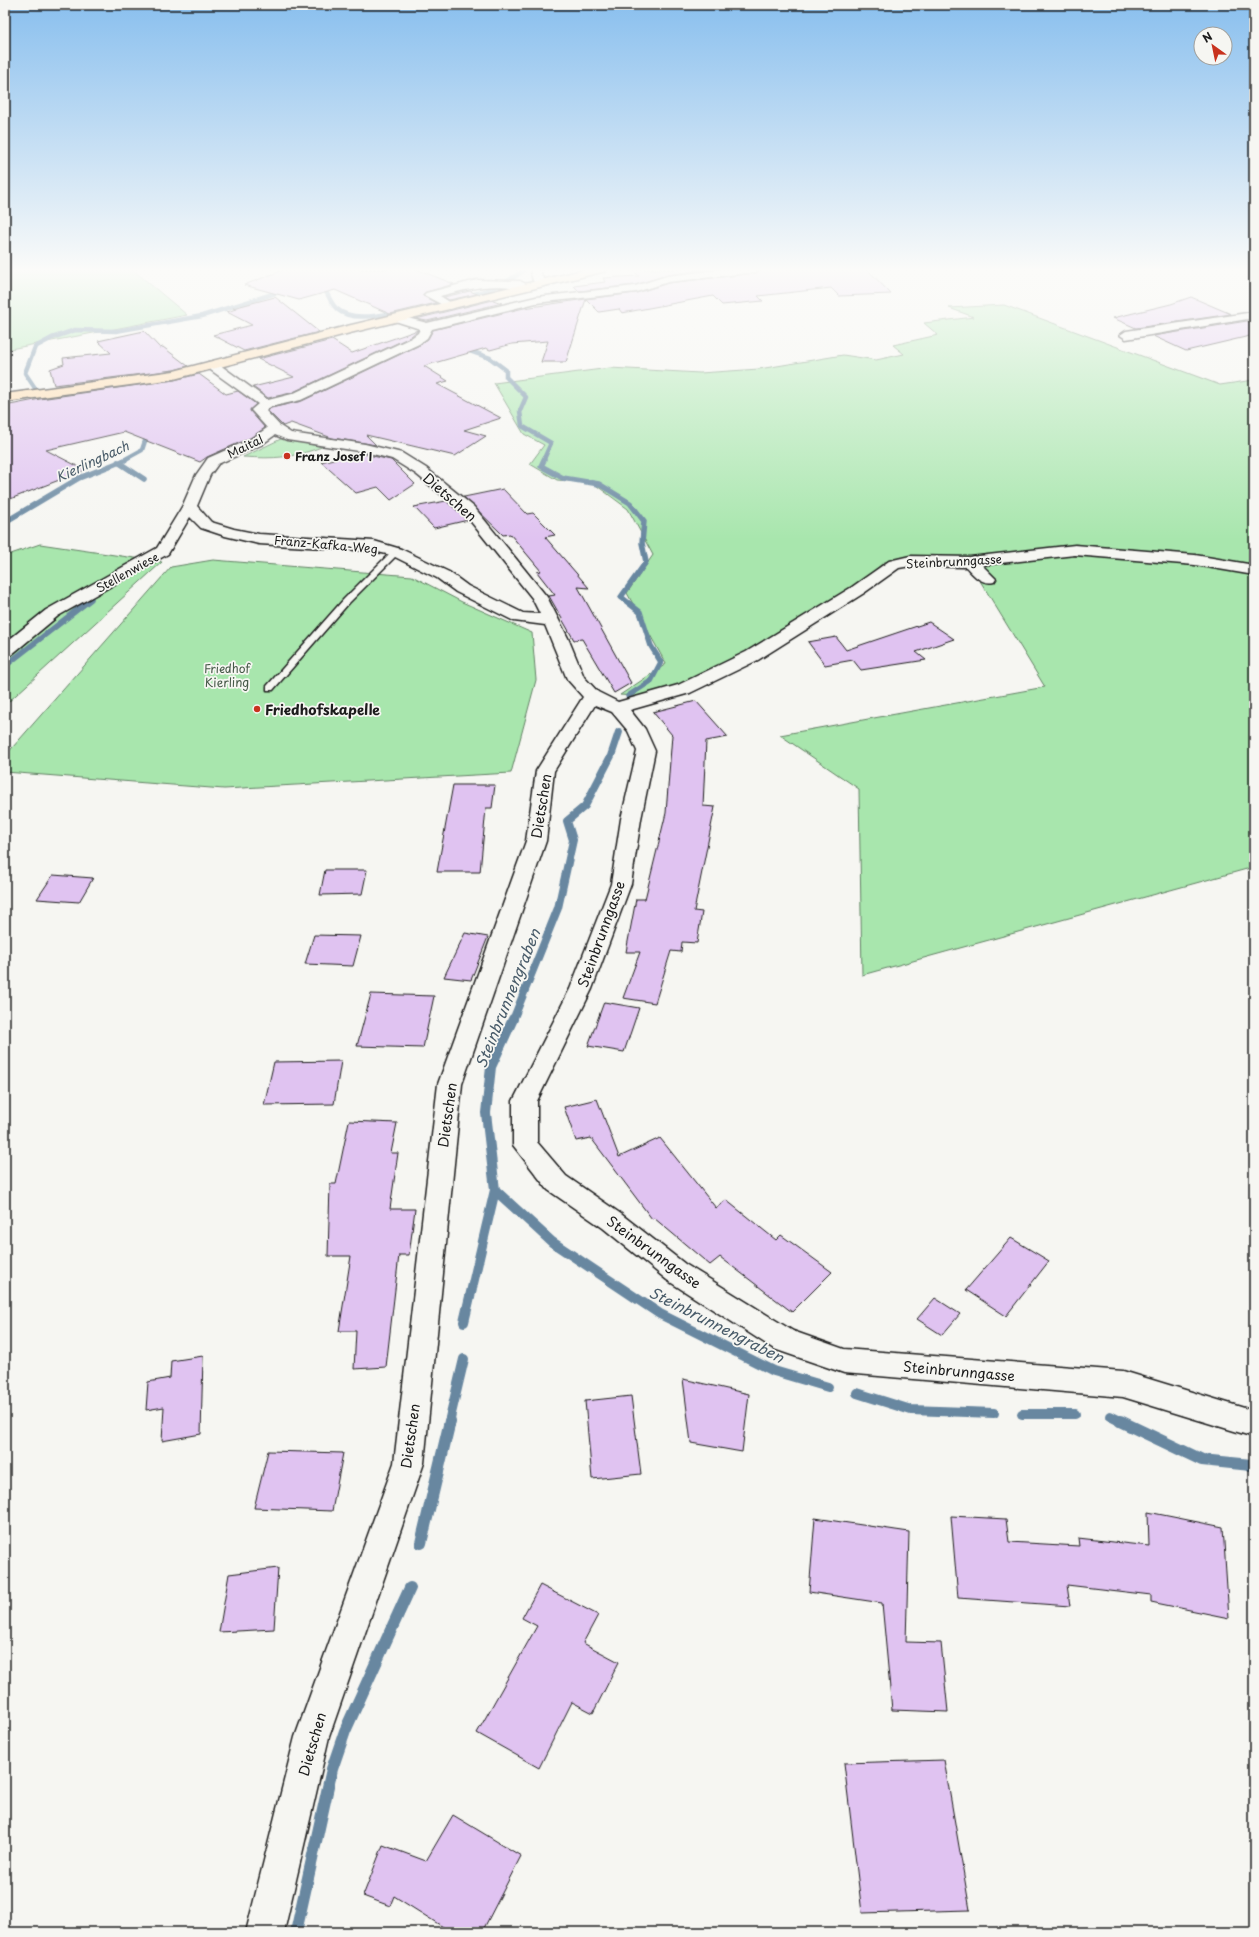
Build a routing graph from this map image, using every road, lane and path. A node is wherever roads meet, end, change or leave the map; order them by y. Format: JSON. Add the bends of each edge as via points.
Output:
{"nodes":[{"id":1,"x":234,"y":359,"type":"edge"},
{"id":2,"x":377,"y":359,"type":"edge"},
{"id":3,"x":212,"y":365,"type":"junction"},
{"id":4,"x":5,"y":398,"type":"edge"},
{"id":5,"x":266,"y":404,"type":"junction"},
{"id":6,"x":274,"y":429,"type":"junction"},
{"id":7,"x":214,"y":461,"type":"joint"},
{"id":8,"x":189,"y":507,"type":"junction"},
{"id":9,"x":396,"y":552,"type":"junction"},
{"id":10,"x":970,"y":562,"type":"junction"},
{"id":11,"x":1254,"y":570,"type":"edge"},
{"id":12,"x":988,"y":579,"type":"dead end"},
{"id":13,"x":550,"y":620,"type":"junction"},
{"id":14,"x":5,"y":651,"type":"edge"},
{"id":15,"x":270,"y":688,"type":"dead end"},
{"id":16,"x":592,"y":696,"type":"junction"},
{"id":17,"x":618,"y":708,"type":"junction"},
{"id":18,"x":1254,"y":1424,"type":"edge"},
{"id":19,"x":265,"y":1932,"type":"edge"}],
"edges":[{"from":1,"to":3,"type":"main road"},
{"from":2,"to":5,"type":"street","via":[[296,397]]},
{"from":3,"to":4,"type":"main road","via":[[174,375]]},
{"from":3,"to":5,"type":"street"},
{"from":5,"to":6,"type":"street","via":[[258,410]]},
{"from":6,"to":7,"type":"street","name":"Maital","via":[[256,442]]},
{"from":6,"to":13,"type":"street","name":"Dietschen","via":[[287,436],[388,452],[421,471],[470,510],[539,597]]},
{"from":7,"to":8,"type":"street","name":"Stellenwiese","via":[[203,475]]},
{"from":8,"to":9,"type":"street","name":"Franz-Kafka-Weg","via":[[206,525],[230,533],[259,539],[374,546]]},
{"from":8,"to":14,"type":"street","name":"Stellenwiese","via":[[163,551],[52,613]]},
{"from":9,"to":13,"type":"street","name":"Franz-Kafka-Weg","via":[[520,618]]},
{"from":9,"to":15,"type":"lane","via":[[343,604]]},
{"from":10,"to":11,"type":"street","name":"Steinbrunngasse","via":[[1075,550],[1195,560]]},
{"from":10,"to":12,"type":"street"},
{"from":10,"to":17,"type":"street","name":"Steinbrunngasse","via":[[910,561],[894,564],[858,590],[752,656],[684,689]]},
{"from":13,"to":16,"type":"street","name":"Dietschen","via":[[576,679]]},
{"from":16,"to":17,"type":"street","name":"Steinbrunngasse"},
{"from":16,"to":19,"type":"street","name":"Dietschen","via":[[545,771],[536,841],[450,1084],[409,1463],[312,1737]]},
{"from":17,"to":18,"type":"street","name":"Steinbrunngasse","via":[[636,729],[646,751],[631,819],[621,884],[581,989],[525,1101],[525,1145],[557,1183],[612,1221],[676,1272],[784,1340],[844,1361],[1122,1384]]}]}
